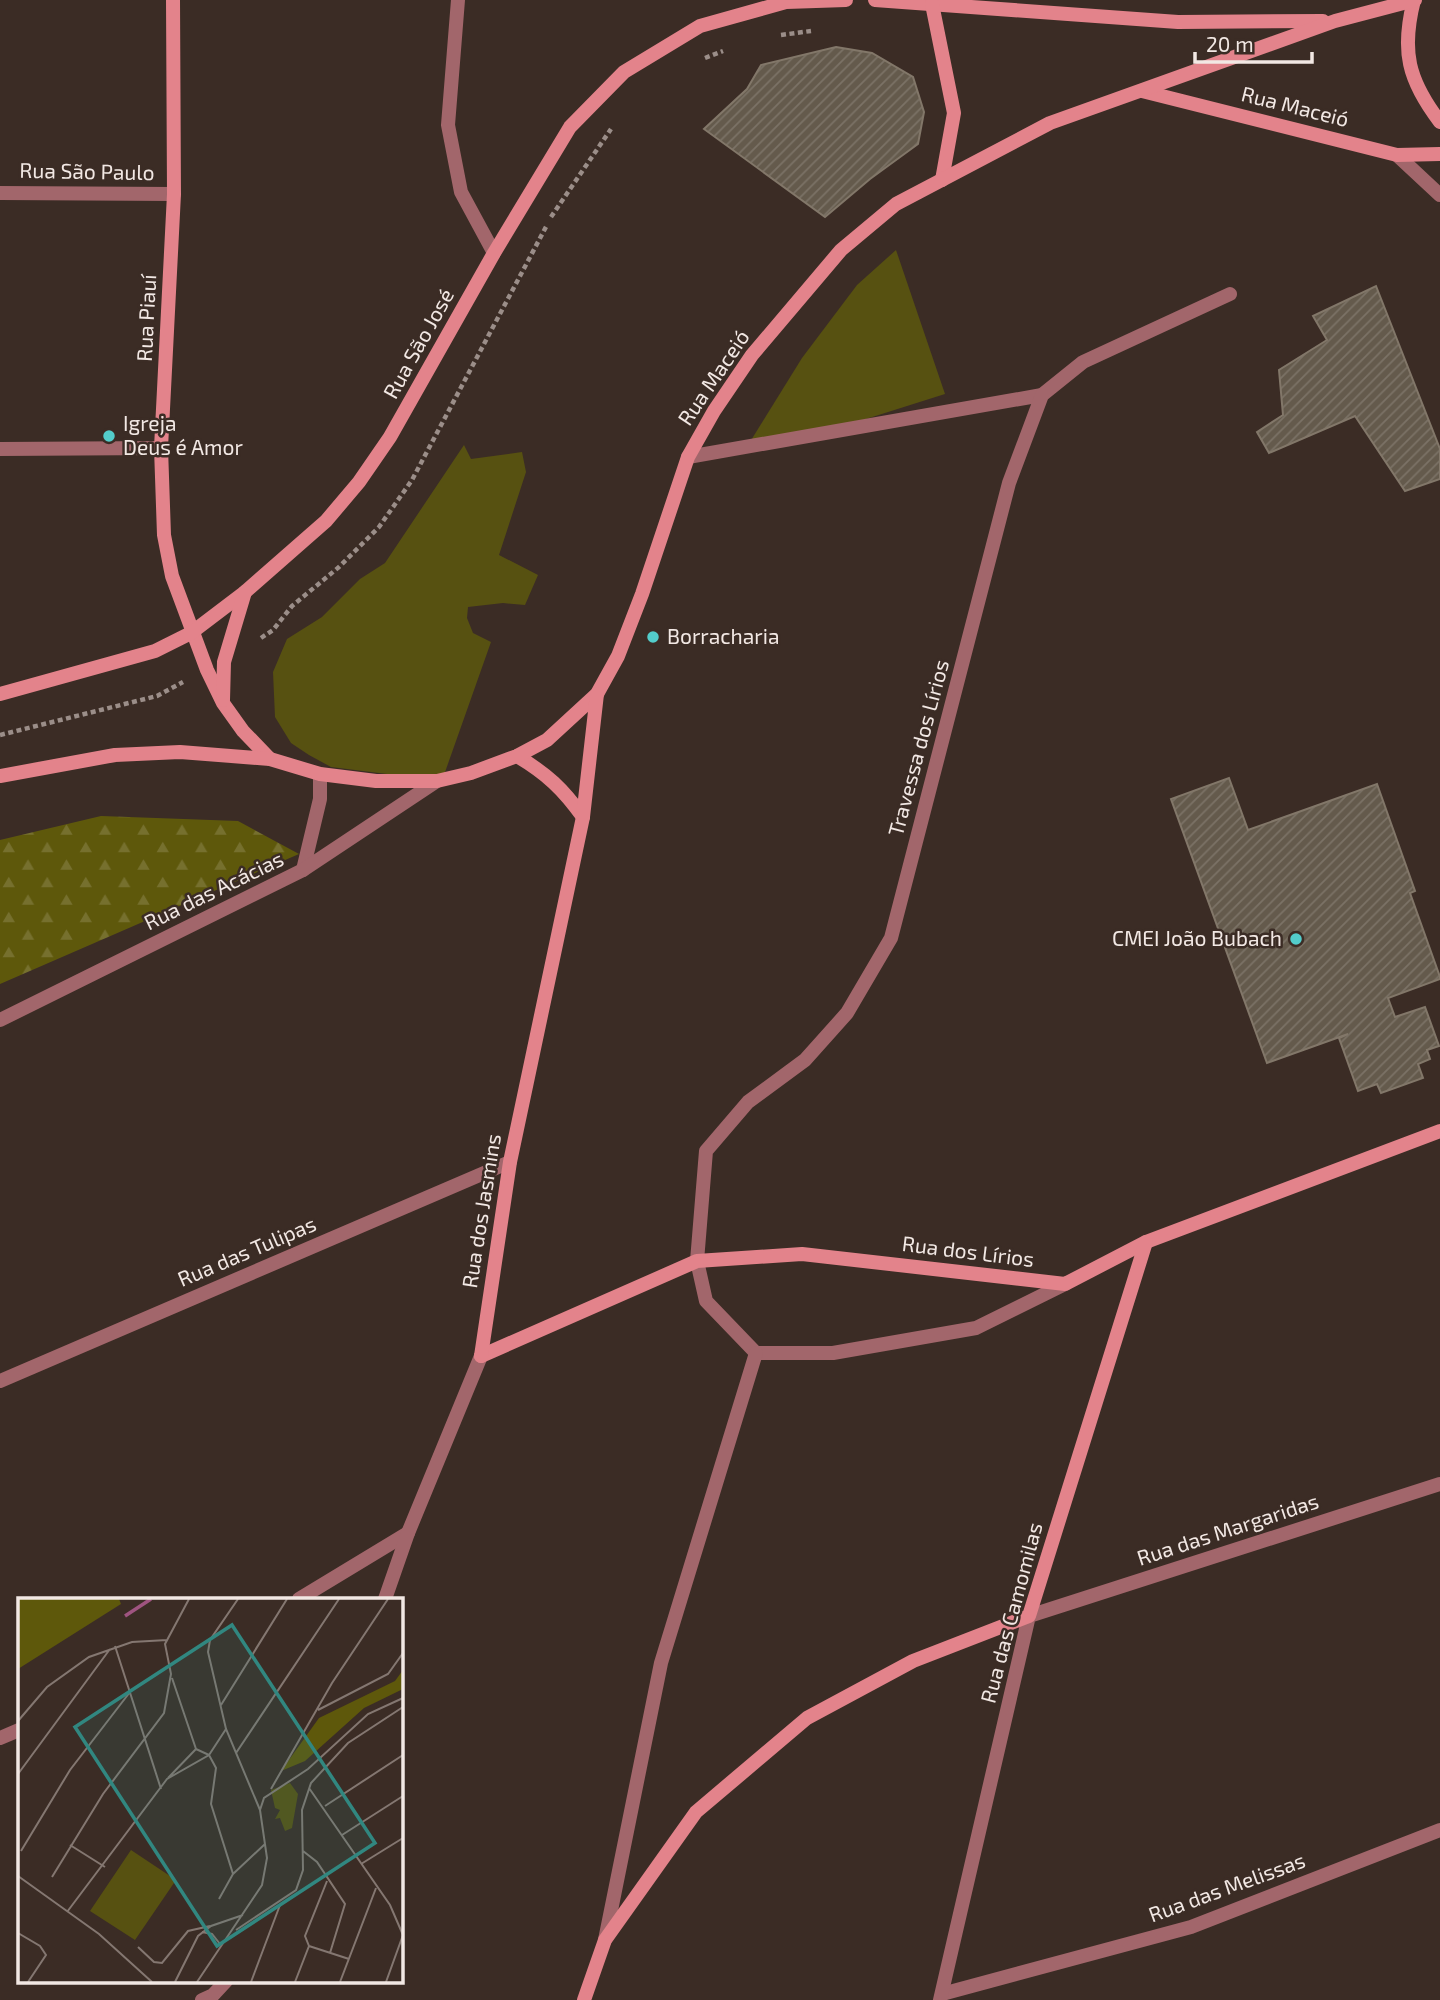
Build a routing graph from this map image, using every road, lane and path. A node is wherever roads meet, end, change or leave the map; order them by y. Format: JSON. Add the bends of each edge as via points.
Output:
{"nodes":[{"id":1,"x":173,"y":0,"type":"edge"},
{"id":2,"x":458,"y":0,"type":"edge"},
{"id":3,"x":846,"y":0,"type":"edge"},
{"id":4,"x":875,"y":0,"type":"edge"},
{"id":5,"x":1414,"y":0,"type":"edge"},
{"id":6,"x":932,"y":2,"type":"edge"},
{"id":7,"x":1335,"y":21,"type":"junction"},
{"id":8,"x":813,"y":31,"type":"dead end"},
{"id":9,"x":771,"y":36,"type":"dead end"},
{"id":10,"x":733,"y":47,"type":"dead end"},
{"id":11,"x":698,"y":61,"type":"dead end"},
{"id":12,"x":1141,"y":90,"type":"junction"},
{"id":13,"x":1440,"y":122,"type":"edge"},
{"id":14,"x":614,"y":125,"type":"dead end"},
{"id":15,"x":1440,"y":153,"type":"edge"},
{"id":16,"x":1397,"y":155,"type":"junction"},
{"id":17,"x":942,"y":180,"type":"junction"},
{"id":18,"x":0,"y":193,"type":"edge"},
{"id":19,"x":174,"y":194,"type":"junction"},
{"id":20,"x":1440,"y":195,"type":"edge"},
{"id":21,"x":494,"y":253,"type":"junction"},
{"id":22,"x":1230,"y":294,"type":"dead end"},
{"id":23,"x":1042,"y":395,"type":"junction"},
{"id":24,"x":161,"y":448,"type":"junction"},
{"id":25,"x":0,"y":449,"type":"edge"},
{"id":26,"x":688,"y":457,"type":"junction"},
{"id":27,"x":245,"y":592,"type":"junction"},
{"id":28,"x":191,"y":633,"type":"junction"},
{"id":29,"x":225,"y":662,"type":"junction"},
{"id":30,"x":207,"y":670,"type":"junction"},
{"id":31,"x":0,"y":694,"type":"edge"},
{"id":32,"x":597,"y":694,"type":"junction"},
{"id":33,"x":223,"y":703,"type":"junction"},
{"id":34,"x":0,"y":735,"type":"edge"},
{"id":35,"x":517,"y":756,"type":"junction"},
{"id":36,"x":270,"y":758,"type":"junction"},
{"id":37,"x":320,"y":774,"type":"junction"},
{"id":38,"x":0,"y":776,"type":"edge"},
{"id":39,"x":437,"y":781,"type":"junction"},
{"id":40,"x":583,"y":817,"type":"junction"},
{"id":41,"x":303,"y":870,"type":"junction"},
{"id":42,"x":0,"y":1020,"type":"edge"},
{"id":43,"x":1440,"y":1131,"type":"edge"},
{"id":44,"x":510,"y":1162,"type":"junction"},
{"id":45,"x":1146,"y":1242,"type":"junction"},
{"id":46,"x":696,"y":1261,"type":"junction"},
{"id":47,"x":1065,"y":1284,"type":"junction"},
{"id":48,"x":756,"y":1353,"type":"junction"},
{"id":49,"x":481,"y":1356,"type":"junction"},
{"id":50,"x":0,"y":1381,"type":"edge"},
{"id":51,"x":1440,"y":1484,"type":"edge"},
{"id":52,"x":408,"y":1533,"type":"junction"},
{"id":53,"x":301,"y":1598,"type":"edge"},
{"id":54,"x":385,"y":1598,"type":"edge"},
{"id":55,"x":1029,"y":1616,"type":"junction"},
{"id":56,"x":18,"y":1730,"type":"edge"},
{"id":57,"x":0,"y":1738,"type":"edge"},
{"id":58,"x":1440,"y":1830,"type":"edge"},
{"id":59,"x":605,"y":1940,"type":"junction"},
{"id":60,"x":225,"y":1982,"type":"edge"},
{"id":61,"x":941,"y":1997,"type":"edge"},
{"id":62,"x":202,"y":2000,"type":"edge"},
{"id":63,"x":584,"y":2000,"type":"edge"}],
"edges":[{"from":1,"to":19,"type":"main road","name":"Rua Piauí"},
{"from":2,"to":21,"type":"street","via":[[448,125],[461,192]]},
{"from":3,"to":21,"type":"main road","name":"Rua São José","via":[[786,2],[700,26],[624,72],[570,127]]},
{"from":4,"to":6,"type":"main road"},
{"from":5,"to":7,"type":"main road"},
{"from":5,"to":13,"type":"main road","via":[[1408,59],[1422,98]]},
{"from":6,"to":7,"type":"main road","via":[[1178,22]]},
{"from":6,"to":17,"type":"main road","via":[[954,113]]},
{"from":7,"to":12,"type":"main road","name":"Rua Maceió"},
{"from":8,"to":9,"type":"path"},
{"from":10,"to":11,"type":"path"},
{"from":12,"to":16,"type":"main road","name":"Rua Maceió"},
{"from":12,"to":17,"type":"main road","name":"Rua Maceió","via":[[1050,123]]},
{"from":14,"to":29,"type":"path","via":[[547,225],[412,480],[379,527],[292,606],[274,630]]},
{"from":15,"to":16,"type":"main road","name":"Rua Maceió"},
{"from":16,"to":20,"type":"street"},
{"from":17,"to":26,"type":"main road","name":"Rua Maceió","via":[[896,204],[841,250],[752,355]]},
{"from":18,"to":19,"type":"street","name":"Rua São Paulo"},
{"from":19,"to":24,"type":"main road","name":"Rua Piauí"},
{"from":21,"to":27,"type":"main road","name":"Rua São José","via":[[390,437],[359,482],[326,521]]},
{"from":22,"to":23,"type":"street","via":[[1083,362]]},
{"from":23,"to":26,"type":"street"},
{"from":23,"to":46,"type":"street","name":"Travessa dos Lírios","via":[[1009,483],[891,938],[847,1013],[805,1060],[748,1102],[706,1151]]},
{"from":24,"to":25,"type":"street"},
{"from":24,"to":28,"type":"main road","name":"Rua Piauí","via":[[164,535]]},
{"from":26,"to":32,"type":"main road","name":"Rua Maceió","via":[[638,607]]},
{"from":27,"to":28,"type":"main road","name":"Rua São José"},
{"from":27,"to":29,"type":"main road"},
{"from":28,"to":30,"type":"main road","name":"Rua Piauí"},
{"from":28,"to":31,"type":"main road","name":"Rua São José","via":[[155,652]]},
{"from":29,"to":33,"type":"main road"},
{"from":30,"to":33,"type":"main road","name":"Rua Piauí"},
{"from":30,"to":34,"type":"path","via":[[157,696]]},
{"from":32,"to":35,"type":"main road","name":"Rua Maceió","via":[[547,740]]},
{"from":32,"to":40,"type":"main road","name":"Rua dos Jasmins"},
{"from":33,"to":36,"type":"main road","name":"Rua Piauí"},
{"from":35,"to":39,"type":"main road","name":"Rua Maceió"},
{"from":35,"to":40,"type":"main road","via":[[544,772]]},
{"from":36,"to":37,"type":"main road"},
{"from":36,"to":38,"type":"main road","via":[[180,752],[115,755]]},
{"from":37,"to":39,"type":"main road","via":[[376,781]]},
{"from":37,"to":41,"type":"street","via":[[320,799]]},
{"from":39,"to":41,"type":"street","name":"Rua das Acácias"},
{"from":40,"to":44,"type":"main road","name":"Rua dos Jasmins"},
{"from":41,"to":42,"type":"street","name":"Rua das Acácias"},
{"from":43,"to":45,"type":"main road"},
{"from":44,"to":49,"type":"main road","name":"Rua dos Jasmins"},
{"from":44,"to":50,"type":"street","name":"Rua das Tulipas"},
{"from":45,"to":47,"type":"main road"},
{"from":45,"to":55,"type":"main road","name":"Rua das Camomilas"},
{"from":46,"to":47,"type":"main road","name":"Rua dos Lírios","via":[[802,1254]]},
{"from":46,"to":48,"type":"street","name":"Travessa dos Lírios","via":[[706,1301]]},
{"from":46,"to":49,"type":"main road","name":"Rua dos Lírios"},
{"from":47,"to":48,"type":"street","via":[[976,1328],[833,1353]]},
{"from":48,"to":59,"type":"street","via":[[661,1663]]},
{"from":49,"to":52,"type":"street","name":"Rua dos Jasmins"},
{"from":51,"to":55,"type":"street","name":"Rua das Margaridas"},
{"from":52,"to":53,"type":"street"},
{"from":52,"to":54,"type":"street","name":"Rua dos Jasmins"},
{"from":55,"to":59,"type":"main road","via":[[913,1661],[807,1718],[696,1812]]},
{"from":55,"to":61,"type":"street","name":"Rua das Camomilas"},
{"from":56,"to":57,"type":"street"},
{"from":58,"to":61,"type":"street","name":"Rua das Melissas","via":[[1191,1927]]},
{"from":59,"to":63,"type":"main road"},
{"from":60,"to":62,"type":"street"}]}
